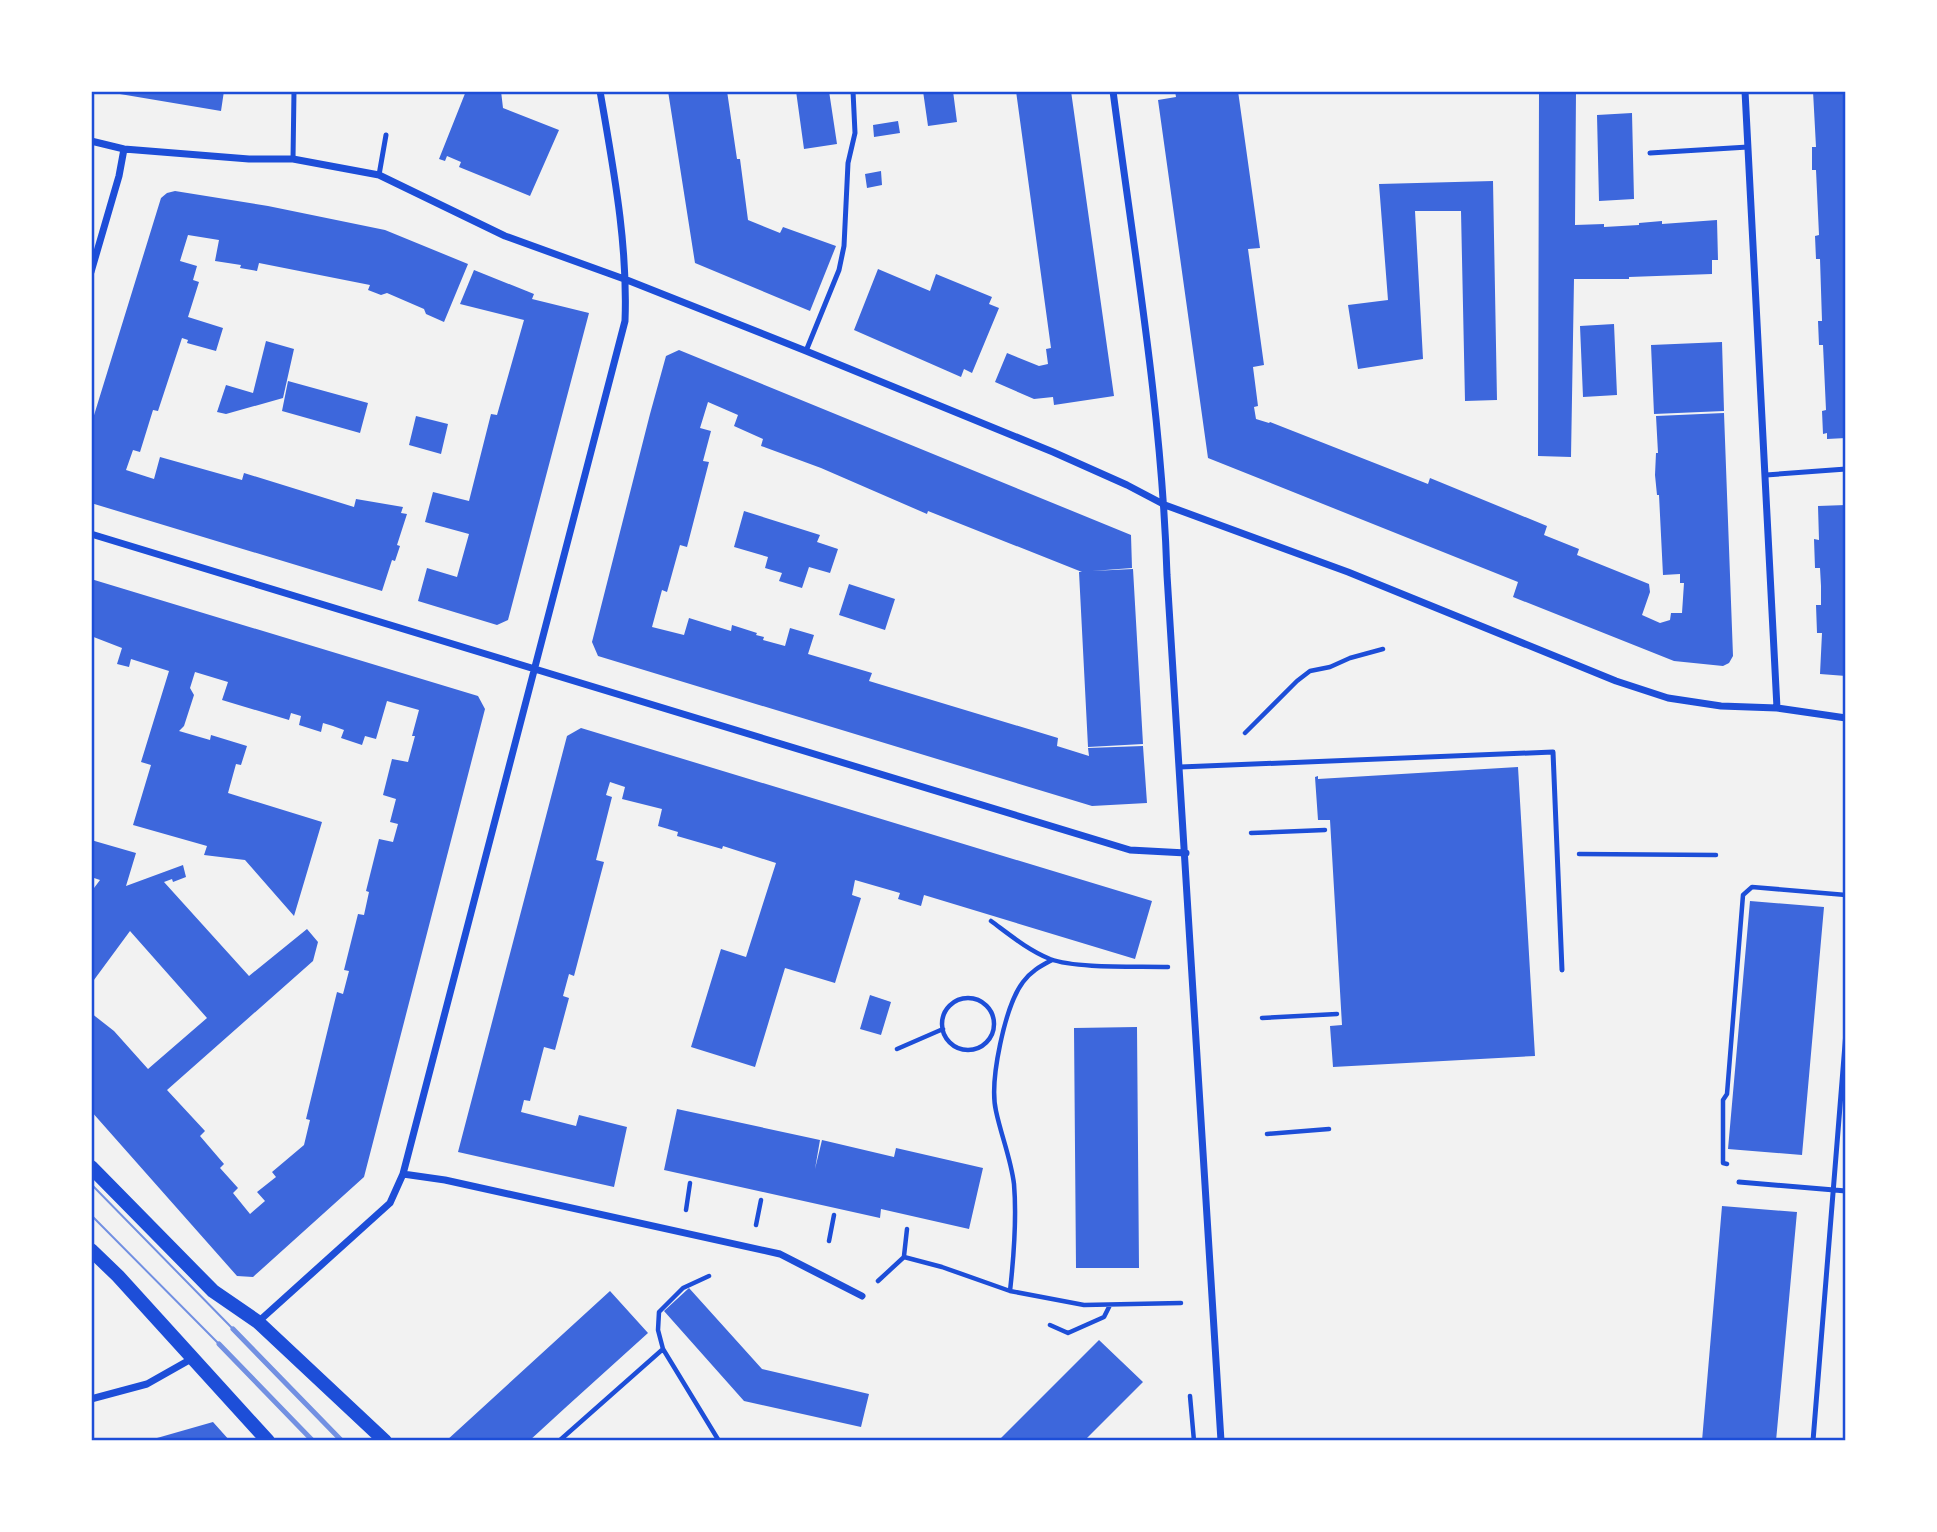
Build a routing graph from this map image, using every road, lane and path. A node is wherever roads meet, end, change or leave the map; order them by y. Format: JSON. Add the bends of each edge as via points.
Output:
{"nodes":[{"id":1,"x":294,"y":91,"type":"edge"},
{"id":2,"x":600,"y":91,"type":"edge"},
{"id":3,"x":853,"y":91,"type":"edge"},
{"id":4,"x":1113,"y":91,"type":"edge"},
{"id":5,"x":1745,"y":91,"type":"edge"},
{"id":6,"x":386,"y":135,"type":"dead end"},
{"id":7,"x":91,"y":141,"type":"edge"},
{"id":8,"x":1748,"y":147,"type":"junction"},
{"id":9,"x":124,"y":149,"type":"junction"},
{"id":10,"x":1650,"y":153,"type":"dead end"},
{"id":11,"x":293,"y":159,"type":"junction"},
{"id":12,"x":379,"y":175,"type":"junction"},
{"id":13,"x":91,"y":272,"type":"edge"},
{"id":14,"x":626,"y":280,"type":"junction"},
{"id":15,"x":806,"y":351,"type":"junction"},
{"id":16,"x":1846,"y":469,"type":"edge"},
{"id":17,"x":1766,"y":475,"type":"junction"},
{"id":18,"x":1165,"y":505,"type":"junction"},
{"id":19,"x":91,"y":534,"type":"edge"},
{"id":20,"x":1383,"y":649,"type":"dead end"},
{"id":21,"x":535,"y":668,"type":"junction"},
{"id":22,"x":1777,"y":708,"type":"junction"},
{"id":23,"x":1846,"y":718,"type":"edge"},
{"id":24,"x":1245,"y":733,"type":"dead end"},
{"id":25,"x":1180,"y":767,"type":"junction"},
{"id":26,"x":1325,"y":830,"type":"dead end"},
{"id":27,"x":1251,"y":833,"type":"dead end"},
{"id":28,"x":1186,"y":853,"type":"junction"},
{"id":29,"x":1558,"y":853,"type":"junction"},
{"id":30,"x":1716,"y":855,"type":"dead end"},
{"id":31,"x":1846,"y":895,"type":"edge"},
{"id":32,"x":991,"y":921,"type":"dead end"},
{"id":33,"x":1052,"y":960,"type":"junction"},
{"id":34,"x":1168,"y":967,"type":"dead end"},
{"id":35,"x":1562,"y":970,"type":"dead end"},
{"id":36,"x":1336,"y":1014,"type":"dead end"},
{"id":37,"x":1262,"y":1018,"type":"dead end"},
{"id":38,"x":943,"y":1029,"type":"junction"},
{"id":39,"x":993,"y":1031,"type":"junction"},
{"id":40,"x":1004,"y":1032,"type":"junction"},
{"id":41,"x":1846,"y":1032,"type":"edge"},
{"id":42,"x":897,"y":1049,"type":"dead end"},
{"id":43,"x":1329,"y":1129,"type":"dead end"},
{"id":44,"x":1267,"y":1134,"type":"dead end"},
{"id":45,"x":1737,"y":1164,"type":"dead end"},
{"id":46,"x":91,"y":1167,"type":"edge"},
{"id":47,"x":403,"y":1174,"type":"junction"},
{"id":48,"x":1739,"y":1182,"type":"dead end"},
{"id":49,"x":690,"y":1183,"type":"dead end"},
{"id":50,"x":1832,"y":1190,"type":"junction"},
{"id":51,"x":1846,"y":1191,"type":"edge"},
{"id":52,"x":761,"y":1200,"type":"dead end"},
{"id":53,"x":686,"y":1211,"type":"dead end"},
{"id":54,"x":834,"y":1215,"type":"dead end"},
{"id":55,"x":756,"y":1225,"type":"dead end"},
{"id":56,"x":907,"y":1230,"type":"dead end"},
{"id":57,"x":829,"y":1241,"type":"dead end"},
{"id":58,"x":91,"y":1250,"type":"edge"},
{"id":59,"x":904,"y":1257,"type":"junction"},
{"id":60,"x":709,"y":1276,"type":"dead end"},
{"id":61,"x":1010,"y":1291,"type":"junction"},
{"id":62,"x":862,"y":1296,"type":"joint"},
{"id":63,"x":1181,"y":1303,"type":"dead end"},
{"id":64,"x":1110,"y":1306,"type":"junction"},
{"id":65,"x":258,"y":1322,"type":"junction"},
{"id":66,"x":1051,"y":1325,"type":"dead end"},
{"id":67,"x":663,"y":1349,"type":"junction"},
{"id":68,"x":193,"y":1359,"type":"junction"},
{"id":69,"x":1190,"y":1396,"type":"dead end"},
{"id":70,"x":91,"y":1399,"type":"edge"},
{"id":71,"x":268,"y":1441,"type":"edge"},
{"id":72,"x":385,"y":1441,"type":"edge"},
{"id":73,"x":559,"y":1441,"type":"edge"},
{"id":74,"x":719,"y":1441,"type":"edge"},
{"id":75,"x":1194,"y":1441,"type":"edge"},
{"id":76,"x":1222,"y":1441,"type":"edge"},
{"id":77,"x":1813,"y":1441,"type":"edge"}],
"edges":[{"from":1,"to":11,"type":"lane"},
{"from":2,"to":14,"type":"street"},
{"from":3,"to":15,"type":"lane","via":[[855,133],[848,163],[844,246]]},
{"from":4,"to":18,"type":"street"},
{"from":5,"to":8,"type":"street"},
{"from":6,"to":12,"type":"lane"},
{"from":7,"to":9,"type":"street"},
{"from":8,"to":10,"type":"lane"},
{"from":8,"to":17,"type":"street"},
{"from":9,"to":11,"type":"street"},
{"from":9,"to":13,"type":"street"},
{"from":11,"to":12,"type":"street"},
{"from":12,"to":14,"type":"street","via":[[505,236]]},
{"from":14,"to":15,"type":"street"},
{"from":14,"to":21,"type":"street","via":[[625,321]]},
{"from":15,"to":18,"type":"street","via":[[1053,452]]},
{"from":16,"to":17,"type":"lane"},
{"from":17,"to":22,"type":"street"},
{"from":18,"to":22,"type":"street","via":[[1668,698]]},
{"from":18,"to":25,"type":"street"},
{"from":19,"to":21,"type":"street"},
{"from":20,"to":24,"type":"path","via":[[1305,674]]},
{"from":21,"to":28,"type":"street","via":[[1130,850]]},
{"from":21,"to":47,"type":"street"},
{"from":22,"to":23,"type":"street"},
{"from":25,"to":28,"type":"street"},
{"from":25,"to":29,"type":"lane","via":[[1553,752]]},
{"from":26,"to":27,"type":"path"},
{"from":28,"to":76,"type":"street"},
{"from":29,"to":30,"type":"path"},
{"from":29,"to":35,"type":"lane"},
{"from":31,"to":45,"type":"path","via":[[1752,887],[1743,895],[1723,1100],[1723,1163]]},
{"from":32,"to":33,"type":"path"},
{"from":33,"to":34,"type":"path"},
{"from":33,"to":40,"type":"path","via":[[1023,981]]},
{"from":36,"to":37,"type":"path"},
{"from":38,"to":39,"type":"path","via":[[952,1044],[967,1050],[985,1044]]},
{"from":38,"to":39,"type":"path","via":[[947,1009],[965,998],[987,1006]]},
{"from":38,"to":42,"type":"path"},
{"from":39,"to":40,"type":"path"},
{"from":40,"to":61,"type":"path","via":[[994,1098],[1014,1180],[1016,1236]]},
{"from":41,"to":50,"type":"lane"},
{"from":43,"to":44,"type":"path"},
{"from":46,"to":65,"type":"main road","via":[[213,1291]]},
{"from":47,"to":62,"type":"street","via":[[780,1254]]},
{"from":47,"to":65,"type":"street","via":[[390,1203]]},
{"from":48,"to":50,"type":"lane"},
{"from":49,"to":53,"type":"path"},
{"from":50,"to":51,"type":"lane"},
{"from":50,"to":77,"type":"lane"},
{"from":52,"to":55,"type":"path"},
{"from":54,"to":57,"type":"path"},
{"from":56,"to":59,"type":"path"},
{"from":58,"to":68,"type":"main road"},
{"from":59,"to":61,"type":"path"},
{"from":59,"to":62,"type":"path"},
{"from":60,"to":67,"type":"path","via":[[682,1288],[659,1312]]},
{"from":61,"to":64,"type":"path"},
{"from":63,"to":64,"type":"path"},
{"from":64,"to":66,"type":"path","via":[[1104,1317],[1068,1333]]},
{"from":65,"to":72,"type":"main road"},
{"from":67,"to":73,"type":"path"},
{"from":67,"to":74,"type":"path"},
{"from":68,"to":70,"type":"street","via":[[147,1384]]},
{"from":68,"to":71,"type":"main road"},
{"from":69,"to":75,"type":"path"}]}
